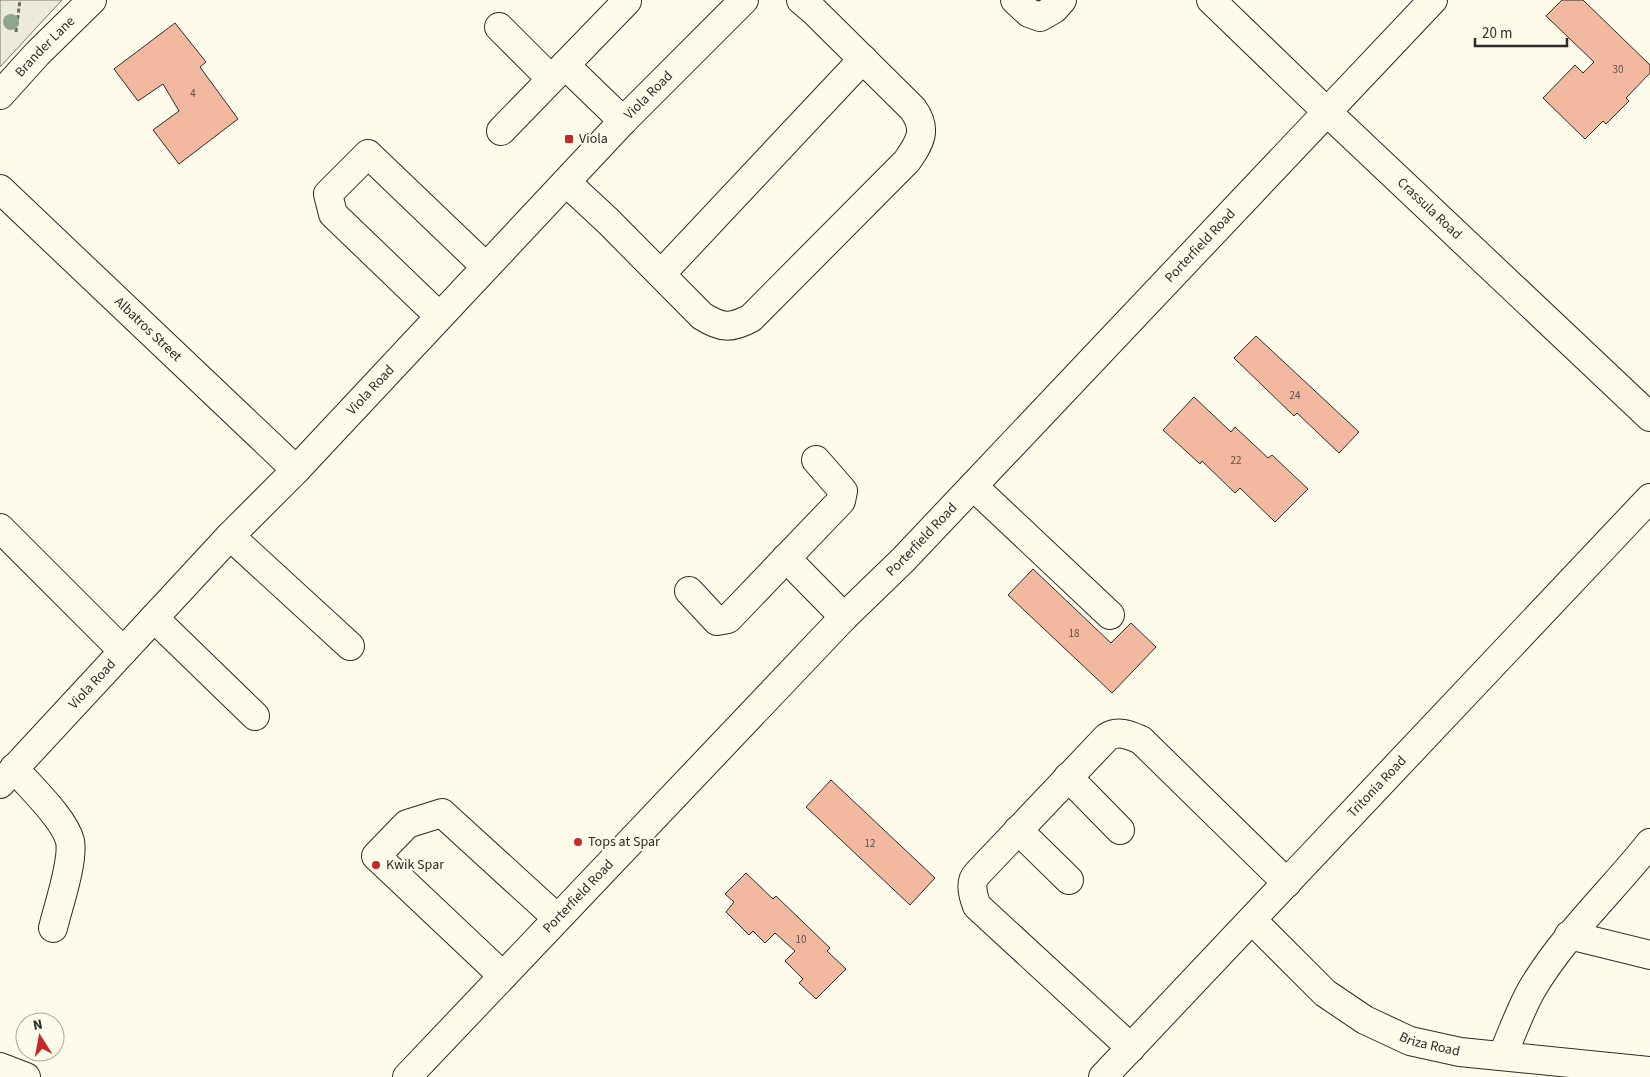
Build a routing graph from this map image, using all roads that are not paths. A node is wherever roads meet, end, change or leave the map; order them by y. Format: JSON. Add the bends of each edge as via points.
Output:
{"nodes":[{"id":1,"x":92,"y":0,"type":"edge"},
{"id":2,"x":744,"y":0,"type":"edge"},
{"id":3,"x":801,"y":0,"type":"edge"},
{"id":4,"x":1015,"y":0,"type":"edge"},
{"id":5,"x":1062,"y":0,"type":"edge"},
{"id":6,"x":1211,"y":0,"type":"edge"},
{"id":7,"x":1432,"y":0,"type":"edge"},
{"id":8,"x":627,"y":1,"type":"edge"},
{"id":9,"x":499,"y":28,"type":"dead end"},
{"id":10,"x":863,"y":58,"type":"junction"},
{"id":11,"x":558,"y":72,"type":"junction"},
{"id":12,"x":0,"y":95,"type":"edge"},
{"id":13,"x":1326,"y":112,"type":"junction"},
{"id":14,"x":623,"y":121,"type":"junction"},
{"id":15,"x":501,"y":131,"type":"dead end"},
{"id":16,"x":566,"y":182,"type":"junction"},
{"id":17,"x":0,"y":189,"type":"edge"},
{"id":18,"x":486,"y":267,"type":"junction"},
{"id":19,"x":661,"y":274,"type":"junction"},
{"id":20,"x":439,"y":316,"type":"junction"},
{"id":21,"x":1650,"y":417,"type":"edge"},
{"id":22,"x":816,"y":460,"type":"dead end"},
{"id":23,"x":296,"y":470,"type":"junction"},
{"id":24,"x":973,"y":486,"type":"junction"},
{"id":25,"x":1650,"y":498,"type":"edge"},
{"id":26,"x":0,"y":528,"type":"edge"},
{"id":27,"x":230,"y":536,"type":"junction"},
{"id":28,"x":786,"y":558,"type":"junction"},
{"id":29,"x":689,"y":591,"type":"dead end"},
{"id":30,"x":1110,"y":615,"type":"dead end"},
{"id":31,"x":844,"y":617,"type":"junction"},
{"id":32,"x":154,"y":618,"type":"junction"},
{"id":33,"x":350,"y":646,"type":"dead end"},
{"id":34,"x":124,"y":651,"type":"junction"},
{"id":35,"x":255,"y":716,"type":"dead end"},
{"id":36,"x":7,"y":776,"type":"edge"},
{"id":37,"x":1068,"y":777,"type":"junction"},
{"id":38,"x":1018,"y":830,"type":"junction"},
{"id":39,"x":1120,"y":830,"type":"dead end"},
{"id":40,"x":1650,"y":843,"type":"edge"},
{"id":41,"x":1070,"y":880,"type":"dead end"},
{"id":42,"x":1287,"y":883,"type":"junction"},
{"id":43,"x":557,"y":918,"type":"junction"},
{"id":44,"x":1252,"y":920,"type":"junction"},
{"id":45,"x":53,"y":928,"type":"dead end"},
{"id":46,"x":1570,"y":935,"type":"junction"},
{"id":47,"x":1650,"y":955,"type":"edge"},
{"id":48,"x":502,"y":976,"type":"junction"},
{"id":49,"x":1131,"y":1048,"type":"junction"},
{"id":50,"x":1502,"y":1056,"type":"junction"},
{"id":51,"x":0,"y":1067,"type":"edge"},
{"id":52,"x":1650,"y":1071,"type":"edge"},
{"id":53,"x":408,"y":1076,"type":"edge"},
{"id":54,"x":26,"y":1077,"type":"edge"},
{"id":55,"x":1103,"y":1077,"type":"edge"}],
"edges":[{"from":1,"to":12,"type":"street","name":"Brander Lane"},
{"from":2,"to":14,"type":"street","name":"Viola Road"},
{"from":3,"to":10,"type":"street"},
{"from":4,"to":5,"type":"street","via":[[1029,13],[1040,17]]},
{"from":6,"to":13,"type":"street","name":"Crassula Road"},
{"from":7,"to":13,"type":"street","name":"Porterfield Road"},
{"from":8,"to":11,"type":"street"},
{"from":9,"to":11,"type":"street"},
{"from":10,"to":19,"type":"street"},
{"from":10,"to":19,"type":"street","via":[[919,118],[921,136],[918,146],[906,161],[751,318],[739,325],[723,326],[702,316]]},
{"from":11,"to":14,"type":"street"},
{"from":11,"to":15,"type":"street"},
{"from":13,"to":21,"type":"street","name":"Crassula Road"},
{"from":13,"to":24,"type":"street","name":"Porterfield Road"},
{"from":14,"to":16,"type":"street","name":"Viola Road"},
{"from":16,"to":18,"type":"street","name":"Viola Road"},
{"from":16,"to":19,"type":"street"},
{"from":17,"to":23,"type":"street","name":"Albatros Street"},
{"from":18,"to":20,"type":"street","name":"Viola Road"},
{"from":18,"to":20,"type":"street","via":[[368,154],[328,194],[333,214]]},
{"from":20,"to":23,"type":"street","name":"Viola Road"},
{"from":22,"to":28,"type":"street","via":[[843,491],[841,501]]},
{"from":23,"to":27,"type":"street","name":"Viola Road"},
{"from":24,"to":30,"type":"street"},
{"from":24,"to":31,"type":"street","name":"Porterfield Road"},
{"from":25,"to":42,"type":"street","name":"Tritonia Road"},
{"from":26,"to":34,"type":"street"},
{"from":27,"to":32,"type":"street","name":"Viola Road"},
{"from":27,"to":33,"type":"street"},
{"from":28,"to":29,"type":"street","via":[[728,619],[717,621]]},
{"from":28,"to":31,"type":"street"},
{"from":31,"to":43,"type":"street","name":"Porterfield Road"},
{"from":32,"to":34,"type":"street","name":"Viola Road"},
{"from":32,"to":35,"type":"street"},
{"from":34,"to":36,"type":"street","name":"Viola Road"},
{"from":36,"to":45,"type":"street","via":[[58,818],[67,833],[70,860]]},
{"from":37,"to":38,"type":"street"},
{"from":37,"to":39,"type":"street"},
{"from":37,"to":42,"type":"street","via":[[1111,734],[1125,734],[1141,740]]},
{"from":38,"to":41,"type":"street"},
{"from":38,"to":49,"type":"street","via":[[974,877],[973,896],[977,906]]},
{"from":40,"to":46,"type":"street"},
{"from":42,"to":44,"type":"street","name":"Tritonia Road"},
{"from":43,"to":48,"type":"street","name":"Porterfield Road"},
{"from":43,"to":48,"type":"street","via":[[442,813],[407,824],[376,856]]},
{"from":44,"to":49,"type":"street","name":"Tritonia Road"},
{"from":44,"to":50,"type":"street","name":"Briza Road","via":[[1325,993],[1365,1020],[1410,1041],[1460,1052]]},
{"from":46,"to":47,"type":"street"},
{"from":46,"to":50,"type":"street","via":[[1532,990]]},
{"from":48,"to":53,"type":"street","name":"Porterfield Road"},
{"from":49,"to":55,"type":"street","name":"Tritonia Road"},
{"from":50,"to":52,"type":"street","name":"Briza Road"},
{"from":51,"to":54,"type":"street"}]}
